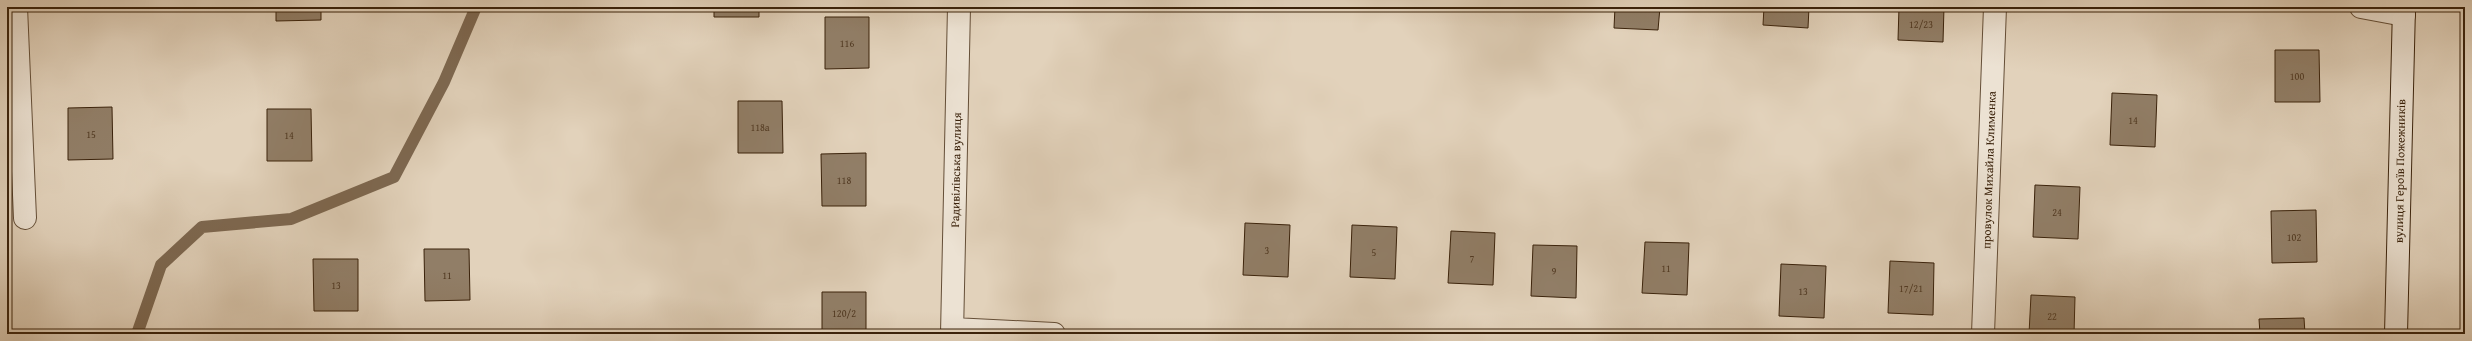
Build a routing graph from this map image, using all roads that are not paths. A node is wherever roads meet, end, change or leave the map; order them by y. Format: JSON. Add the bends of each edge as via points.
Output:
{"nodes":[{"id":1,"x":16,"y":7,"type":"edge"},
{"id":2,"x":959,"y":7,"type":"edge"},
{"id":3,"x":1995,"y":7,"type":"edge"},
{"id":4,"x":2361,"y":7,"type":"edge"},
{"id":5,"x":2404,"y":11,"type":"edge"},
{"id":6,"x":25,"y":218,"type":"dead end"},
{"id":7,"x":952,"y":331,"type":"edge"},
{"id":8,"x":1054,"y":334,"type":"edge"},
{"id":9,"x":1983,"y":334,"type":"edge"},
{"id":10,"x":2396,"y":334,"type":"edge"}],
"edges":[{"from":1,"to":6,"type":"street"},
{"from":2,"to":7,"type":"street","name":"Радивілівська вулиця"},
{"from":3,"to":9,"type":"street","name":"провулок Михайла Клименка"},
{"from":4,"to":5,"type":"street"},
{"from":5,"to":10,"type":"street","name":"вулиця Героїв Пожежників"},
{"from":7,"to":8,"type":"street"}]}
